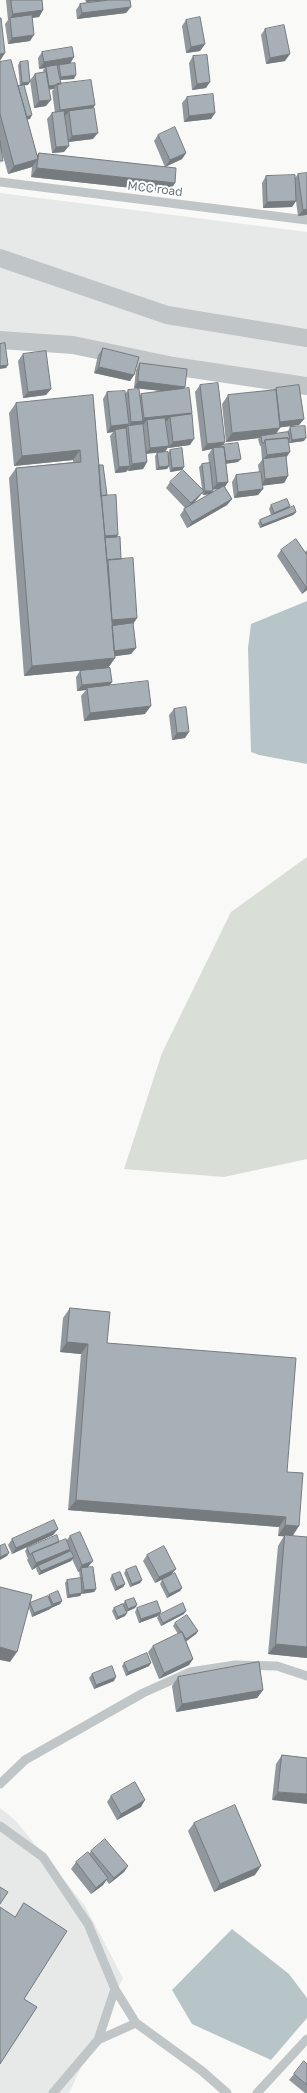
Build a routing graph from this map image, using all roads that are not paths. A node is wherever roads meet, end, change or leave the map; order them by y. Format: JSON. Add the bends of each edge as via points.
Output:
{"nodes":[{"id":1,"x":0,"y":182,"type":"edge"},
{"id":2,"x":307,"y":220,"type":"edge"},
{"id":3,"x":0,"y":258,"type":"edge"},
{"id":4,"x":307,"y":338,"type":"edge"},
{"id":5,"x":0,"y":340,"type":"edge"},
{"id":6,"x":307,"y":386,"type":"edge"},
{"id":7,"x":307,"y":1676,"type":"edge"},
{"id":8,"x":0,"y":1784,"type":"edge"},
{"id":9,"x":0,"y":1826,"type":"edge"},
{"id":10,"x":115,"y":1990,"type":"junction"},
{"id":11,"x":136,"y":2024,"type":"junction"},
{"id":12,"x":307,"y":2039,"type":"edge"},
{"id":13,"x":98,"y":2040,"type":"junction"},
{"id":14,"x":53,"y":2093,"type":"edge"},
{"id":15,"x":226,"y":2093,"type":"edge"},
{"id":16,"x":257,"y":2093,"type":"edge"}],
"edges":[{"from":1,"to":2,"type":"lane","name":"MCC road"},
{"from":3,"to":4,"type":"street","via":[[167,315]]},
{"from":5,"to":6,"type":"street","via":[[73,345],[173,366]]},
{"from":7,"to":8,"type":"lane","via":[[277,1666],[242,1665],[190,1672],[143,1693],[25,1760]]},
{"from":9,"to":10,"type":"lane","via":[[43,1857],[88,1924]]},
{"from":10,"to":11,"type":"lane"},
{"from":10,"to":13,"type":"lane"},
{"from":11,"to":13,"type":"lane"},
{"from":11,"to":15,"type":"lane","via":[[202,2071]]},
{"from":12,"to":16,"type":"lane"},
{"from":13,"to":14,"type":"lane"}]}
